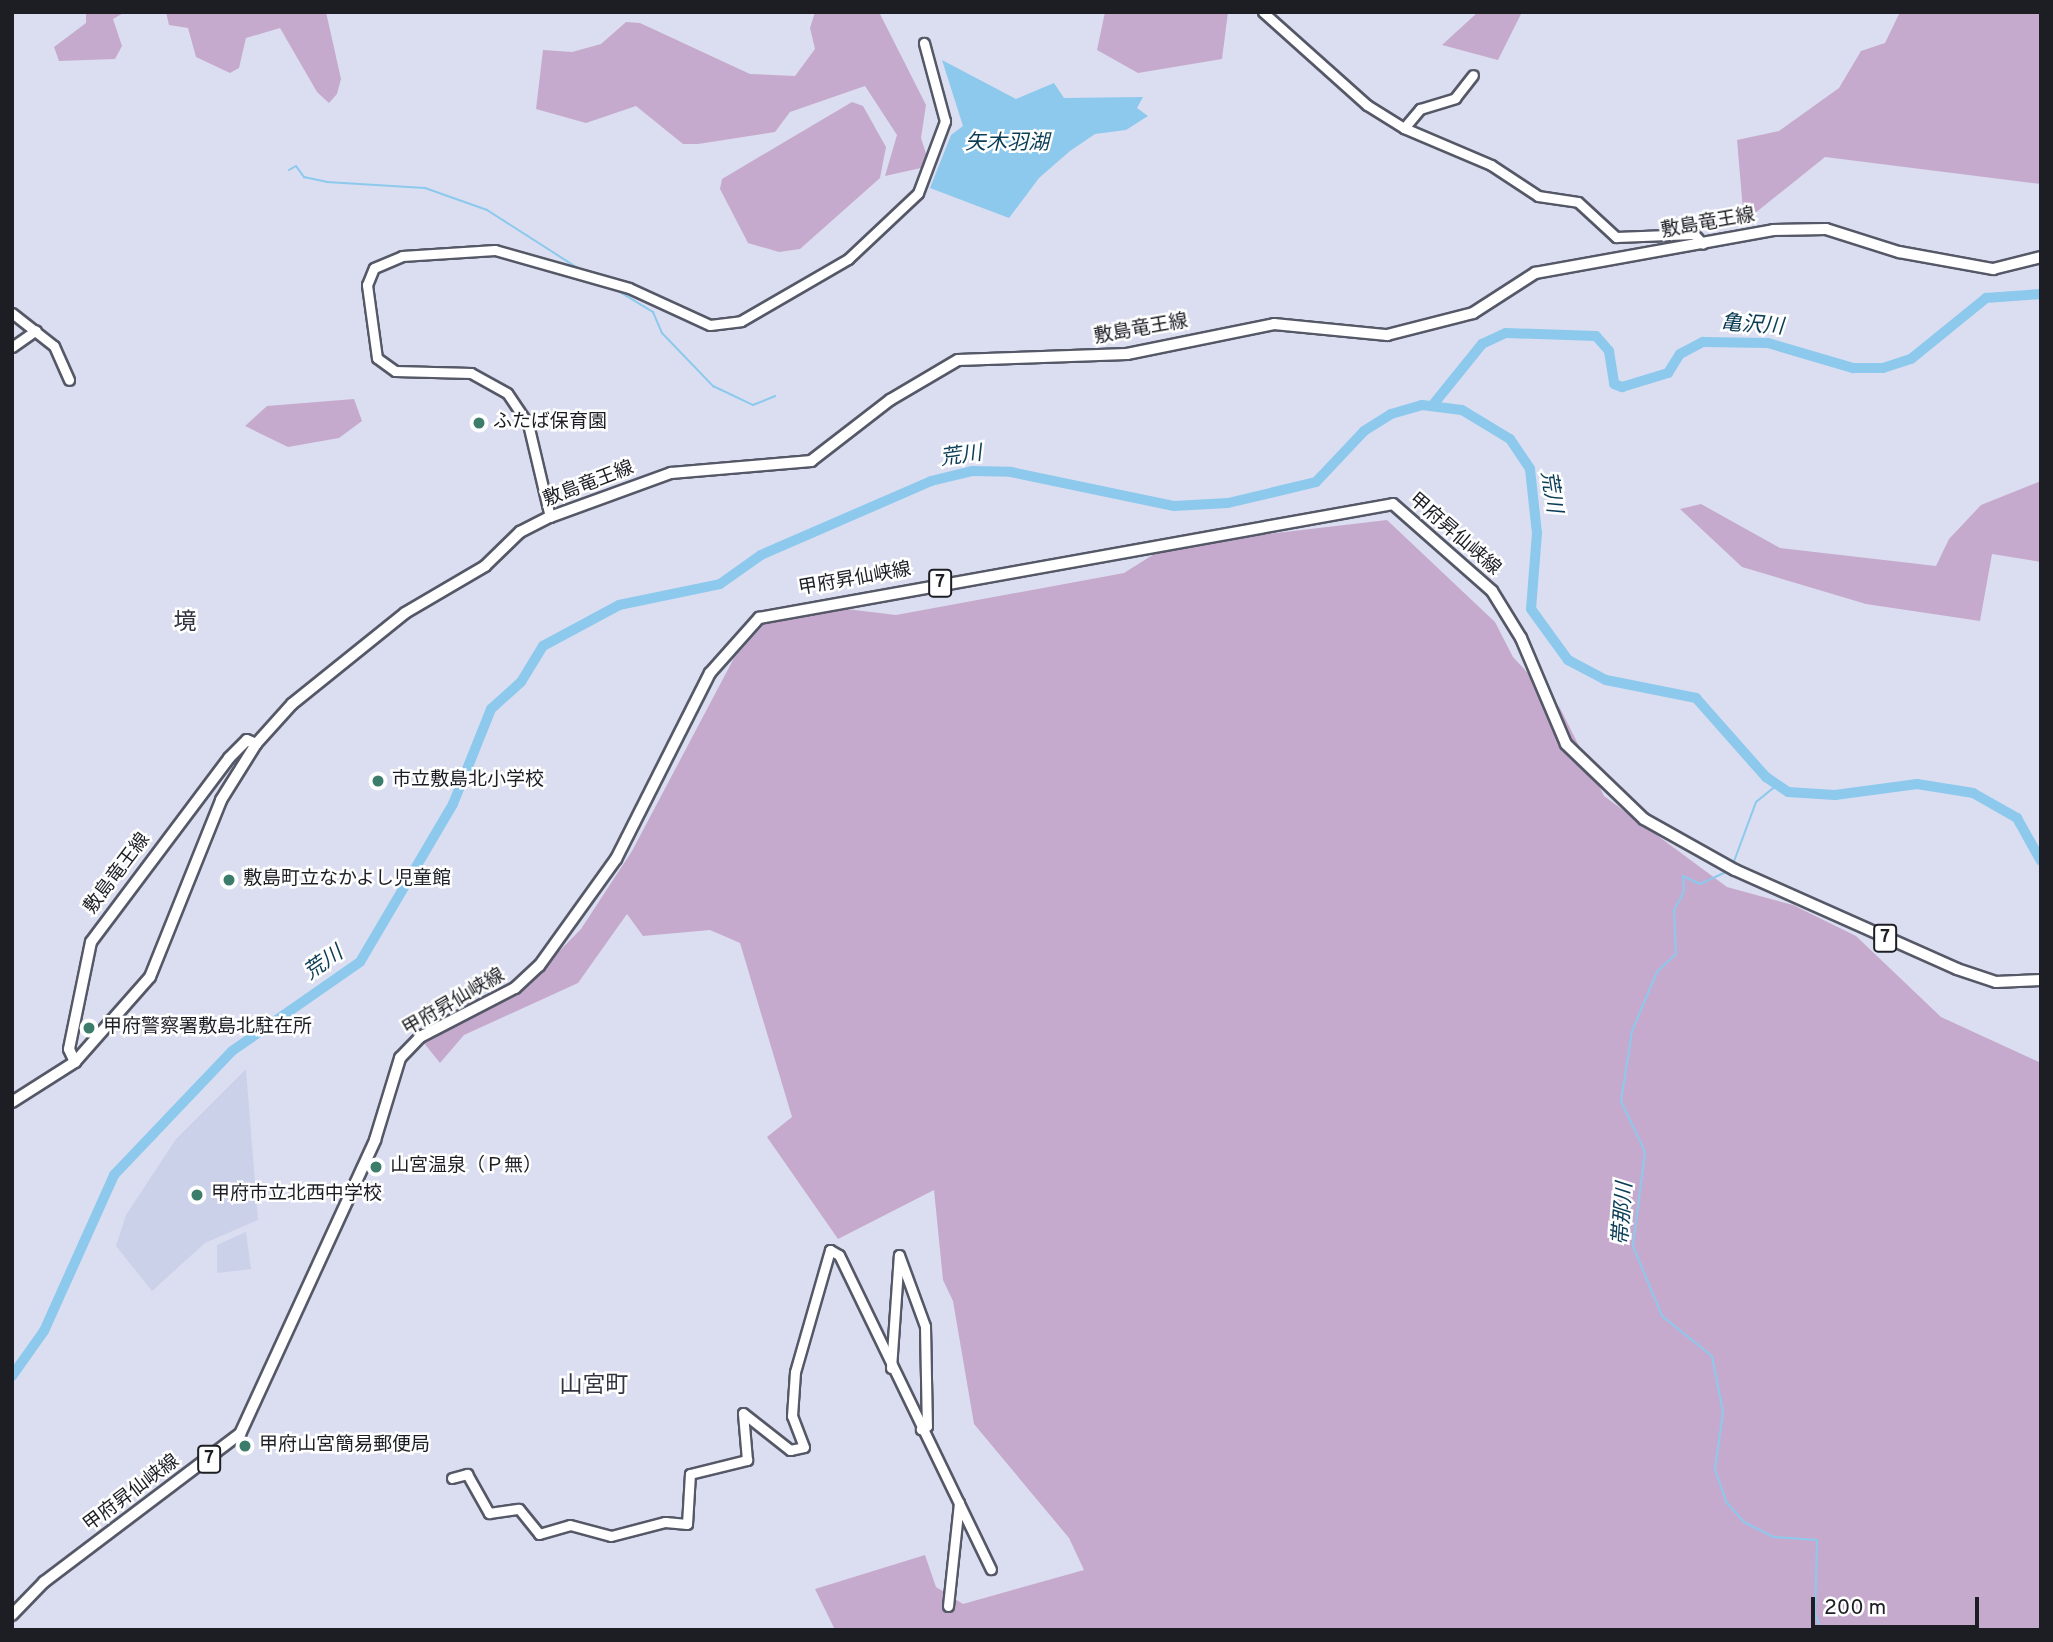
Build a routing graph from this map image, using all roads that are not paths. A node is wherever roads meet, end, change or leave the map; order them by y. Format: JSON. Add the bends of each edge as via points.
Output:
{"nodes":[{"id":1,"x":1263,"y":12,"type":"edge"},
{"id":2,"x":924,"y":43,"type":"dead end"},
{"id":3,"x":1473,"y":75,"type":"dead end"},
{"id":4,"x":1404,"y":128,"type":"junction"},
{"id":5,"x":1703,"y":244,"type":"junction"},
{"id":6,"x":2041,"y":257,"type":"edge"},
{"id":7,"x":12,"y":313,"type":"edge"},
{"id":8,"x":36,"y":330,"type":"junction"},
{"id":9,"x":12,"y":346,"type":"edge"},
{"id":10,"x":69,"y":380,"type":"dead end"},
{"id":11,"x":550,"y":517,"type":"junction"},
{"id":12,"x":256,"y":744,"type":"junction"},
{"id":13,"x":2041,"y":980,"type":"edge"},
{"id":14,"x":75,"y":1062,"type":"junction"},
{"id":15,"x":12,"y":1102,"type":"edge"},
{"id":16,"x":891,"y":1368,"type":"junction"},
{"id":17,"x":921,"y":1429,"type":"junction"},
{"id":18,"x":452,"y":1478,"type":"dead end"},
{"id":19,"x":959,"y":1503,"type":"junction"},
{"id":20,"x":991,"y":1569,"type":"dead end"},
{"id":21,"x":948,"y":1606,"type":"dead end"},
{"id":22,"x":12,"y":1615,"type":"edge"}],
"edges":[{"from":1,"to":4,"type":"street","via":[[1367,104]]},
{"from":2,"to":11,"type":"street","via":[[945,121],[918,193],[848,259],[741,321],[703,322],[629,288],[495,250],[402,256],[374,268],[367,285],[377,358],[395,371],[471,373],[507,393],[528,424]]},
{"from":3,"to":4,"type":"street","via":[[1455,98],[1420,109]]},
{"from":4,"to":5,"type":"street","via":[[1481,160],[1538,196],[1578,202],[1616,237],[1694,234]]},
{"from":5,"to":6,"type":"main road","name":"敷島竜王線","via":[[1825,229],[1899,252],[1993,269]]},
{"from":5,"to":11,"type":"main road","name":"敷島竜王線","via":[[1535,273],[1473,313],[1387,335],[1274,324],[1117,355],[958,360],[890,400],[811,461],[671,474]]},
{"from":7,"to":8,"type":"street"},
{"from":8,"to":9,"type":"street"},
{"from":8,"to":10,"type":"street","via":[[57,351]]},
{"from":11,"to":12,"type":"main road","name":"敷島竜王線","via":[[396,620],[292,704]]},
{"from":12,"to":14,"type":"main road","name":"敷島竜王線","via":[[221,800],[150,977]]},
{"from":12,"to":14,"type":"main road","name":"敷島竜王線","via":[[247,740],[215,774],[90,942],[69,1049]]},
{"from":13,"to":22,"type":"main road","name":"甲府昇仙峡線","number":"7","via":[[1996,982],[1957,969],[1732,868],[1644,819],[1566,744],[1521,638],[1492,591],[1393,505],[759,618],[710,673],[616,859],[539,966],[515,988],[420,1037],[400,1058],[376,1140],[240,1434],[44,1582]]},
{"from":14,"to":15,"type":"main road","name":"敷島竜王線"},
{"from":16,"to":17,"type":"street"},
{"from":16,"to":17,"type":"street","via":[[899,1255],[925,1326],[927,1426]]},
{"from":16,"to":18,"type":"street","via":[[839,1255],[830,1250],[795,1372],[792,1416],[804,1447],[790,1450],[743,1413],[747,1460],[690,1474],[687,1524],[665,1522],[606,1536],[570,1525],[539,1534],[519,1509],[489,1513],[472,1478]]},
{"from":17,"to":19,"type":"street"},
{"from":19,"to":20,"type":"street"},
{"from":19,"to":21,"type":"street"}]}
